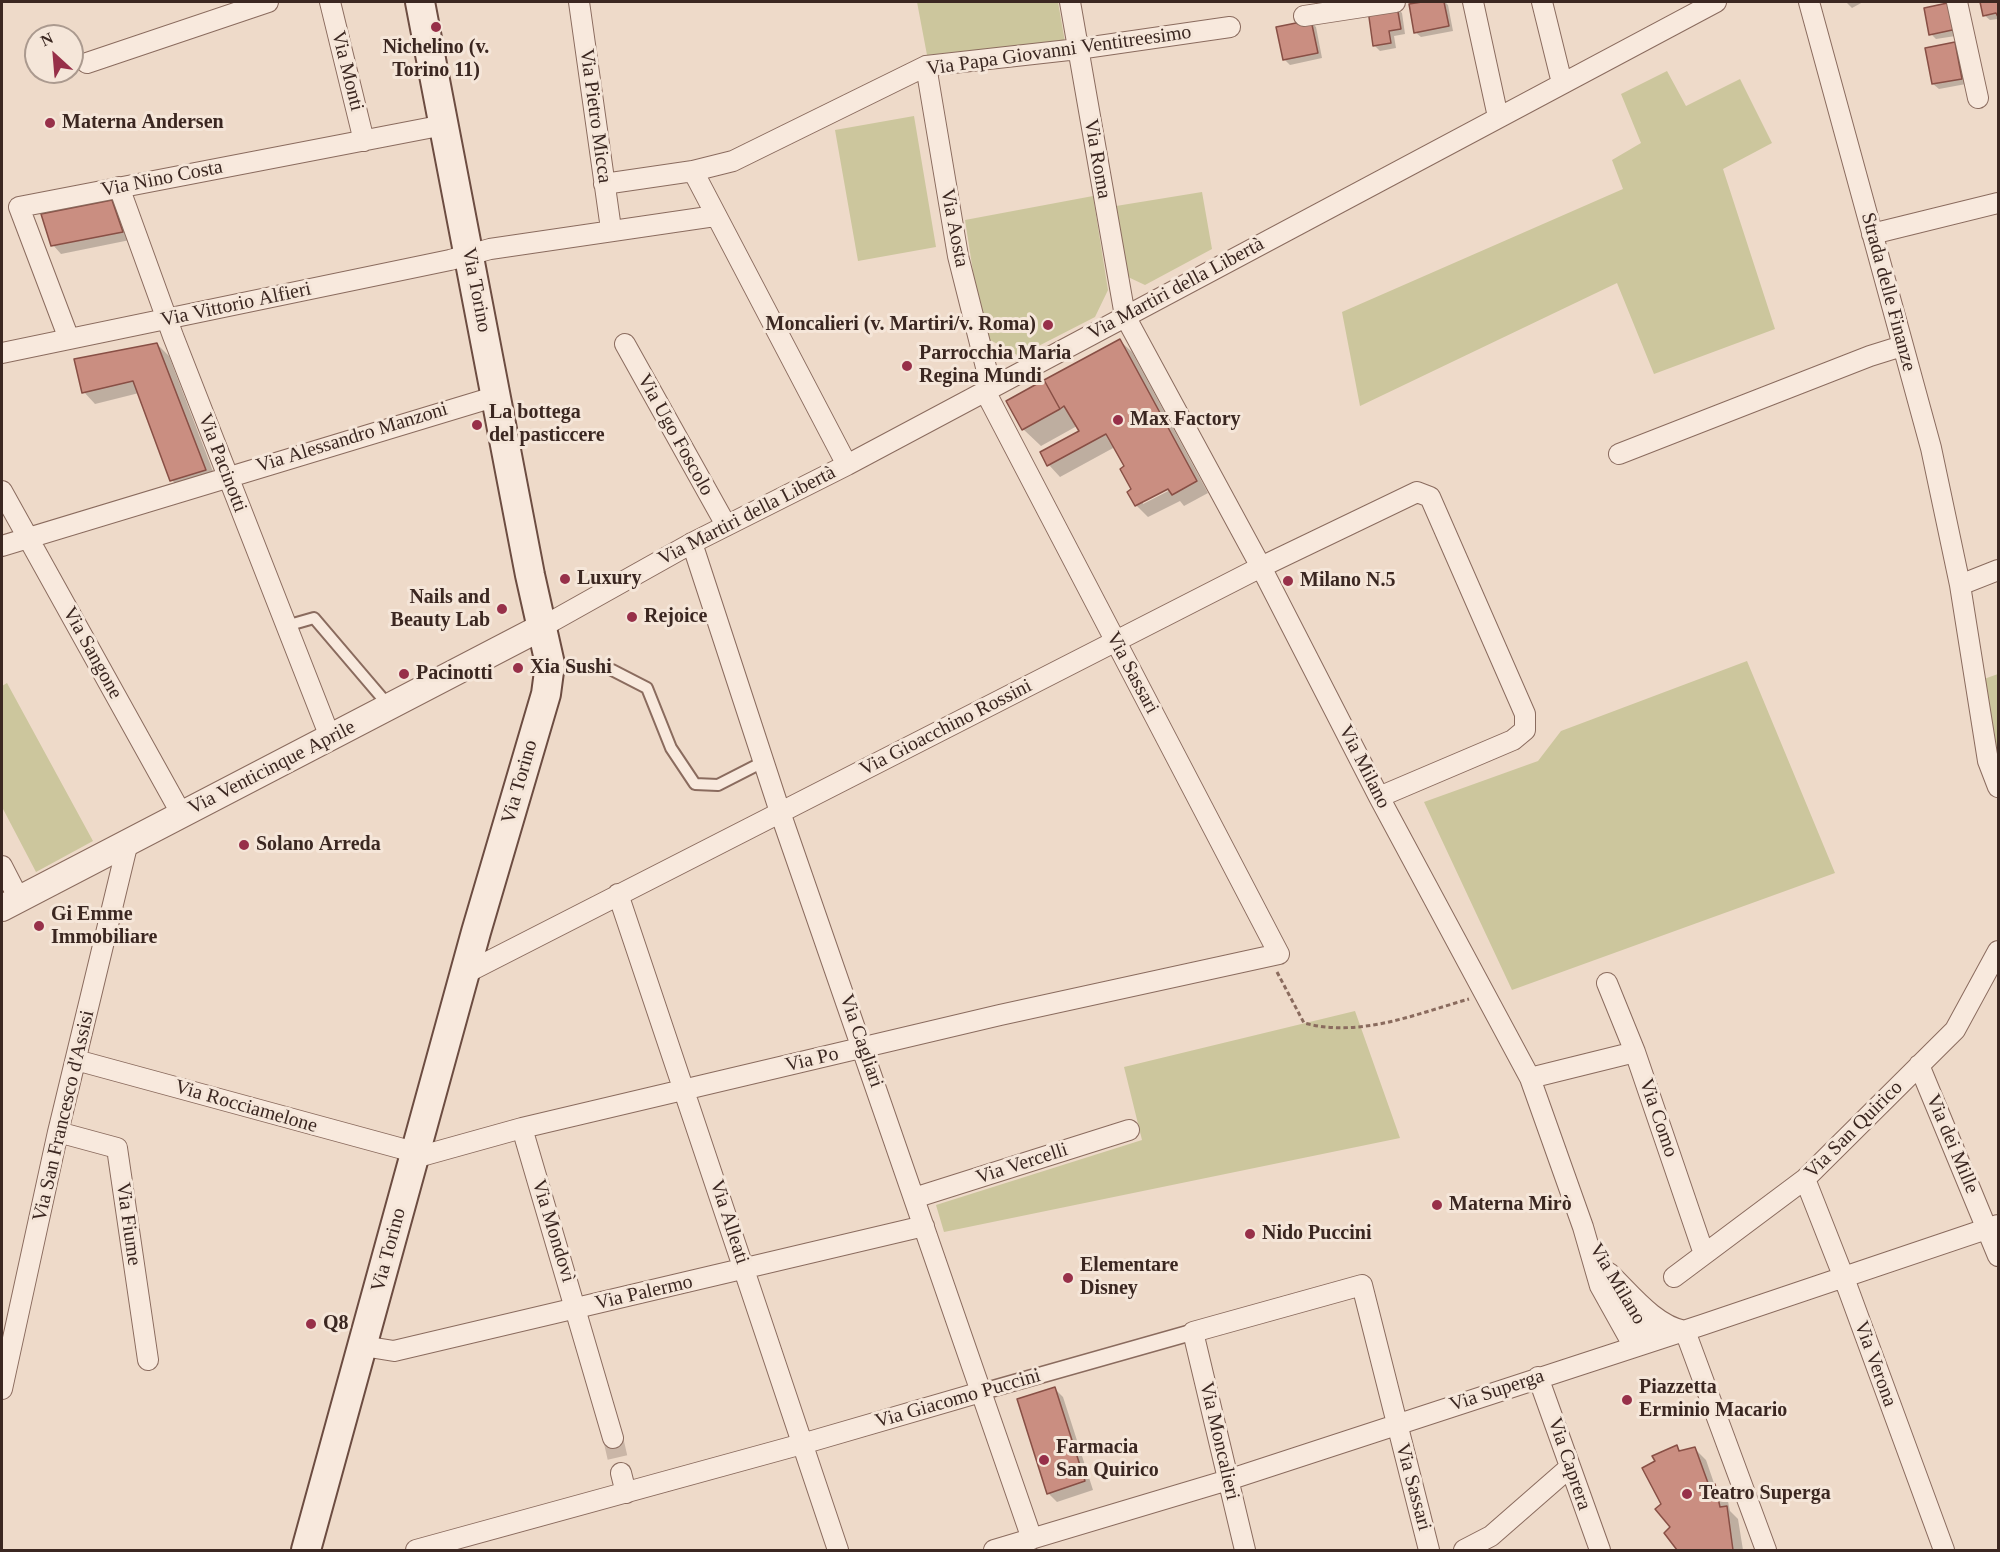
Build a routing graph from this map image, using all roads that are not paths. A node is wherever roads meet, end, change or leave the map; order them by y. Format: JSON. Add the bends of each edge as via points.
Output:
{"nodes":[{"id":1,"x":268,"y":2,"type":"edge"},
{"id":2,"x":330,"y":2,"type":"edge"},
{"id":3,"x":420,"y":2,"type":"edge"},
{"id":4,"x":579,"y":2,"type":"edge"},
{"id":5,"x":1070,"y":2,"type":"edge"},
{"id":6,"x":1395,"y":2,"type":"edge"},
{"id":7,"x":1473,"y":2,"type":"edge"},
{"id":8,"x":1542,"y":2,"type":"edge"},
{"id":9,"x":1716,"y":2,"type":"edge"},
{"id":10,"x":1809,"y":2,"type":"edge"},
{"id":11,"x":1957,"y":2,"type":"edge"},
{"id":12,"x":1304,"y":16,"type":"dead end"},
{"id":13,"x":1230,"y":27,"type":"dead end"},
{"id":14,"x":1078,"y":49,"type":"junction"},
{"id":15,"x":87,"y":63,"type":"dead end"},
{"id":16,"x":926,"y":66,"type":"junction"},
{"id":17,"x":1562,"y":83,"type":"junction"},
{"id":18,"x":1978,"y":98,"type":"dead end"},
{"id":19,"x":1498,"y":117,"type":"junction"},
{"id":20,"x":444,"y":125,"type":"junction"},
{"id":21,"x":364,"y":141,"type":"junction"},
{"id":22,"x":693,"y":171,"type":"junction"},
{"id":23,"x":604,"y":184,"type":"junction"},
{"id":24,"x":119,"y":187,"type":"junction"},
{"id":25,"x":1998,"y":203,"type":"edge"},
{"id":26,"x":715,"y":216,"type":"junction"},
{"id":27,"x":611,"y":230,"type":"junction"},
{"id":28,"x":1872,"y":234,"type":"junction"},
{"id":29,"x":470,"y":255,"type":"junction"},
{"id":30,"x":1125,"y":316,"type":"junction"},
{"id":31,"x":168,"y":319,"type":"junction"},
{"id":32,"x":69,"y":339,"type":"junction"},
{"id":33,"x":625,"y":344,"type":"dead end"},
{"id":34,"x":1902,"y":346,"type":"junction"},
{"id":35,"x":2,"y":353,"type":"edge"},
{"id":36,"x":988,"y":389,"type":"junction"},
{"id":37,"x":497,"y":396,"type":"junction"},
{"id":38,"x":1619,"y":454,"type":"dead end"},
{"id":39,"x":847,"y":465,"type":"junction"},
{"id":40,"x":227,"y":476,"type":"junction"},
{"id":41,"x":2,"y":491,"type":"edge"},
{"id":42,"x":726,"y":525,"type":"junction"},
{"id":43,"x":28,"y":538,"type":"junction"},
{"id":44,"x":692,"y":543,"type":"junction"},
{"id":45,"x":2,"y":546,"type":"edge"},
{"id":46,"x":1261,"y":567,"type":"junction"},
{"id":47,"x":1998,"y":570,"type":"edge"},
{"id":48,"x":1960,"y":585,"type":"junction"},
{"id":49,"x":286,"y":626,"type":"junction"},
{"id":50,"x":542,"y":627,"type":"junction"},
{"id":51,"x":1115,"y":642,"type":"junction"},
{"id":52,"x":612,"y":670,"type":"dead end"},
{"id":53,"x":389,"y":707,"type":"junction"},
{"id":54,"x":330,"y":737,"type":"junction"},
{"id":55,"x":763,"y":762,"type":"junction"},
{"id":56,"x":1998,"y":787,"type":"edge"},
{"id":57,"x":1379,"y":797,"type":"junction"},
{"id":58,"x":780,"y":812,"type":"junction"},
{"id":59,"x":182,"y":815,"type":"junction"},
{"id":60,"x":128,"y":842,"type":"junction"},
{"id":61,"x":2,"y":866,"type":"edge"},
{"id":62,"x":618,"y":894,"type":"junction"},
{"id":63,"x":10,"y":904,"type":"edge"},
{"id":64,"x":1998,"y":951,"type":"edge"},
{"id":65,"x":1274,"y":955,"type":"joint"},
{"id":66,"x":464,"y":974,"type":"junction"},
{"id":67,"x":1607,"y":984,"type":"dead end"},
{"id":68,"x":864,"y":1048,"type":"junction"},
{"id":69,"x":1635,"y":1052,"type":"junction"},
{"id":70,"x":76,"y":1060,"type":"junction"},
{"id":71,"x":1919,"y":1065,"type":"junction"},
{"id":72,"x":1530,"y":1078,"type":"junction"},
{"id":73,"x":685,"y":1089,"type":"junction"},
{"id":74,"x":522,"y":1128,"type":"junction"},
{"id":75,"x":1129,"y":1130,"type":"dead end"},
{"id":76,"x":58,"y":1132,"type":"junction"},
{"id":77,"x":416,"y":1154,"type":"junction"},
{"id":78,"x":1805,"y":1179,"type":"junction"},
{"id":79,"x":914,"y":1198,"type":"junction"},
{"id":80,"x":924,"y":1226,"type":"junction"},
{"id":81,"x":1583,"y":1227,"type":"junction"},
{"id":82,"x":1993,"y":1227,"type":"edge"},
{"id":83,"x":1704,"y":1254,"type":"junction"},
{"id":84,"x":1998,"y":1256,"type":"edge"},
{"id":85,"x":745,"y":1269,"type":"junction"},
{"id":86,"x":1609,"y":1273,"type":"junction"},
{"id":87,"x":1674,"y":1277,"type":"dead end"},
{"id":88,"x":1844,"y":1278,"type":"junction"},
{"id":89,"x":1612,"y":1308,"type":"junction"},
{"id":90,"x":577,"y":1309,"type":"junction"},
{"id":91,"x":1685,"y":1331,"type":"junction"},
{"id":92,"x":1193,"y":1332,"type":"junction"},
{"id":93,"x":1643,"y":1344,"type":"junction"},
{"id":94,"x":363,"y":1346,"type":"junction"},
{"id":95,"x":1600,"y":1358,"type":"junction"},
{"id":96,"x":148,"y":1360,"type":"dead end"},
{"id":97,"x":1538,"y":1377,"type":"junction"},
{"id":98,"x":2,"y":1389,"type":"edge"},
{"id":99,"x":981,"y":1392,"type":"junction"},
{"id":100,"x":1396,"y":1424,"type":"junction"},
{"id":101,"x":613,"y":1438,"type":"tunnel mouth"},
{"id":102,"x":802,"y":1444,"type":"junction"},
{"id":103,"x":1570,"y":1467,"type":"junction"},
{"id":104,"x":621,"y":1473,"type":"tunnel mouth"},
{"id":105,"x":1228,"y":1480,"type":"junction"},
{"id":106,"x":626,"y":1493,"type":"junction"},
{"id":107,"x":1032,"y":1539,"type":"junction"},
{"id":108,"x":1006,"y":1549,"type":"edge"},
{"id":109,"x":306,"y":1551,"type":"edge"},
{"id":110,"x":416,"y":1551,"type":"edge"},
{"id":111,"x":838,"y":1551,"type":"edge"},
{"id":112,"x":1245,"y":1551,"type":"edge"},
{"id":113,"x":1429,"y":1551,"type":"edge"},
{"id":114,"x":1464,"y":1551,"type":"edge"},
{"id":115,"x":1599,"y":1551,"type":"edge"},
{"id":116,"x":1766,"y":1551,"type":"edge"},
{"id":117,"x":1944,"y":1551,"type":"edge"}],
"edges":[{"from":1,"to":15,"type":"street"},
{"from":2,"to":21,"type":"street","name":"Via Monti"},
{"from":3,"to":20,"type":"main road","name":"Via Torino"},
{"from":4,"to":23,"type":"street","name":"Via Pietro Micca"},
{"from":5,"to":14,"type":"street","name":"Via Roma"},
{"from":6,"to":12,"type":"street"},
{"from":7,"to":19,"type":"street"},
{"from":8,"to":17,"type":"street"},
{"from":9,"to":17,"type":"street","name":"Via Martiri della Libertà"},
{"from":10,"to":28,"type":"street","name":"Strada delle Finanze"},
{"from":11,"to":18,"type":"street"},
{"from":13,"to":14,"type":"street","name":"Via Papa Giovanni Ventitreesimo"},
{"from":14,"to":16,"type":"street","name":"Via Papa Giovanni Ventitreesimo"},
{"from":14,"to":30,"type":"street","name":"Via Roma"},
{"from":16,"to":22,"type":"street","name":"Via Papa Giovanni Ventitreesimo","via":[[733,162]]},
{"from":16,"to":36,"type":"street","name":"Via Aosta","via":[[958,256]]},
{"from":17,"to":19,"type":"street","name":"Via Martiri della Libertà"},
{"from":19,"to":30,"type":"street","name":"Via Martiri della Libertà"},
{"from":20,"to":21,"type":"street","name":"Via Nino Costa"},
{"from":20,"to":29,"type":"main road","name":"Via Torino"},
{"from":21,"to":24,"type":"street","name":"Via Nino Costa"},
{"from":22,"to":23,"type":"street","name":"Via Papa Giovanni Ventitreesimo"},
{"from":22,"to":26,"type":"street"},
{"from":23,"to":27,"type":"street","name":"Via Pietro Micca"},
{"from":24,"to":31,"type":"street","name":"Via Pacinotti"},
{"from":24,"to":32,"type":"street","name":"Via Nino Costa","via":[[19,207]]},
{"from":25,"to":28,"type":"street"},
{"from":26,"to":27,"type":"street"},
{"from":26,"to":39,"type":"street"},
{"from":27,"to":29,"type":"street"},
{"from":28,"to":34,"type":"street","name":"Strada delle Finanze"},
{"from":29,"to":31,"type":"street","name":"Via Vittorio Alfieri"},
{"from":29,"to":37,"type":"main road","name":"Via Torino"},
{"from":30,"to":36,"type":"street","name":"Via Martiri della Libertà"},
{"from":30,"to":46,"type":"street","name":"Via Milano"},
{"from":31,"to":32,"type":"street","name":"Via Vittorio Alfieri"},
{"from":31,"to":40,"type":"street","name":"Via Pacinotti"},
{"from":32,"to":35,"type":"street","name":"Via Vittorio Alfieri"},
{"from":33,"to":42,"type":"street","name":"Via Ugo Foscolo"},
{"from":34,"to":38,"type":"street"},
{"from":34,"to":48,"type":"street","name":"Strada delle Finanze","via":[[1931,448]]},
{"from":36,"to":39,"type":"street","name":"Via Martiri della Libertà"},
{"from":36,"to":51,"type":"street","name":"Via Sassari"},
{"from":37,"to":40,"type":"street","name":"Via Alessandro Manzoni"},
{"from":37,"to":50,"type":"main road","name":"Via Torino"},
{"from":39,"to":42,"type":"street","name":"Via Martiri della Libertà"},
{"from":40,"to":43,"type":"street","name":"Via Alessandro Manzoni"},
{"from":40,"to":49,"type":"street","name":"Via Pacinotti"},
{"from":41,"to":43,"type":"street","name":"Via Sangone"},
{"from":42,"to":44,"type":"street","name":"Via Martiri della Libertà"},
{"from":43,"to":45,"type":"street","name":"Via Alessandro Manzoni"},
{"from":43,"to":59,"type":"street","name":"Via Sangone"},
{"from":44,"to":50,"type":"street","name":"Via Martiri della Libertà"},
{"from":44,"to":55,"type":"street","name":"Via Cagliari"},
{"from":46,"to":51,"type":"street","name":"Via Gioacchino Rossini"},
{"from":46,"to":57,"type":"street","name":"Via Milano"},
{"from":46,"to":57,"type":"street","name":"Via Gioacchino Rossini","via":[[1417,492],[1430,497],[1525,714],[1525,730],[1513,740]]},
{"from":47,"to":48,"type":"street"},
{"from":48,"to":56,"type":"street","name":"Strada delle Finanze","via":[[1988,761]]},
{"from":49,"to":53,"type":"lane","via":[[314,618]]},
{"from":49,"to":54,"type":"street","name":"Via Pacinotti"},
{"from":50,"to":53,"type":"street","name":"Via Venticinque Aprile"},
{"from":50,"to":66,"type":"main road","name":"Via Torino","via":[[550,664],[548,684]]},
{"from":51,"to":58,"type":"street","name":"Via Gioacchino Rossini"},
{"from":51,"to":65,"type":"street","name":"Via Sassari"},
{"from":52,"to":55,"type":"lane","via":[[647,688],[671,748],[695,784],[718,785]]},
{"from":53,"to":54,"type":"street","name":"Via Venticinque Aprile"},
{"from":54,"to":59,"type":"street","name":"Via Venticinque Aprile"},
{"from":55,"to":58,"type":"street","name":"Via Cagliari"},
{"from":57,"to":72,"type":"street","name":"Via Milano"},
{"from":58,"to":62,"type":"street","name":"Via Gioacchino Rossini"},
{"from":58,"to":68,"type":"street","name":"Via Cagliari"},
{"from":59,"to":60,"type":"street","name":"Via Venticinque Aprile"},
{"from":60,"to":63,"type":"street","name":"Via Venticinque Aprile"},
{"from":60,"to":70,"type":"street","name":"Via San Francesco d'Assisi"},
{"from":61,"to":63,"type":"street"},
{"from":62,"to":66,"type":"street","name":"Via Gioacchino Rossini"},
{"from":62,"to":73,"type":"street","name":"Via Alleati"},
{"from":64,"to":71,"type":"street","name":"Via San Quirico","via":[[1955,1030]]},
{"from":65,"to":68,"type":"street","name":"Via Po"},
{"from":66,"to":77,"type":"main road","name":"Via Torino"},
{"from":67,"to":69,"type":"street","name":"Via Como"},
{"from":68,"to":73,"type":"street","name":"Via Po"},
{"from":68,"to":79,"type":"street","name":"Via Cagliari"},
{"from":69,"to":72,"type":"street"},
{"from":69,"to":83,"type":"street","name":"Via Como"},
{"from":70,"to":76,"type":"street","name":"Via San Francesco d'Assisi"},
{"from":70,"to":77,"type":"street","name":"Via Rocciamelone"},
{"from":71,"to":78,"type":"street","name":"Via San Quirico"},
{"from":71,"to":82,"type":"street","name":"Via dei Mille"},
{"from":72,"to":81,"type":"street","name":"Via Milano"},
{"from":73,"to":74,"type":"street","name":"Via Po"},
{"from":73,"to":85,"type":"street","name":"Via Alleati"},
{"from":74,"to":77,"type":"street","name":"Via Po","via":[[436,1154]]},
{"from":74,"to":90,"type":"street","name":"Via Mondovì"},
{"from":75,"to":79,"type":"street","name":"Via Vercelli"},
{"from":76,"to":96,"type":"street","name":"Via Fiume","via":[[117,1148]]},
{"from":76,"to":98,"type":"street","name":"Via San Francesco d'Assisi"},
{"from":77,"to":94,"type":"main road","name":"Via Torino"},
{"from":78,"to":83,"type":"street","name":"Via San Quirico"},
{"from":78,"to":88,"type":"street","name":"Via Verona"},
{"from":79,"to":80,"type":"street","name":"Via Cagliari"},
{"from":80,"to":85,"type":"street","name":"Via Palermo"},
{"from":80,"to":99,"type":"street","name":"Via Cagliari"},
{"from":81,"to":86,"type":"street","name":"Via Milano"},
{"from":81,"to":89,"type":"street","name":"Via Milano","via":[[1600,1286]]},
{"from":82,"to":84,"type":"street","name":"Via dei Mille"},
{"from":82,"to":88,"type":"street","name":"Via Superga"},
{"from":83,"to":87,"type":"street","name":"Via San Quirico"},
{"from":85,"to":90,"type":"street","name":"Via Palermo"},
{"from":85,"to":102,"type":"street","name":"Via Alleati"},
{"from":86,"to":91,"type":"street","via":[[1662,1322]]},
{"from":86,"to":93,"type":"street","name":"Via Milano"},
{"from":88,"to":91,"type":"street","name":"Via Superga"},
{"from":88,"to":117,"type":"street","name":"Via Verona"},
{"from":89,"to":93,"type":"street","name":"Via Milano"},
{"from":89,"to":95,"type":"street","via":[[1611,1338]]},
{"from":90,"to":94,"type":"street","name":"Via Palermo","via":[[394,1351]]},
{"from":90,"to":101,"type":"street","name":"Via Mondovì"},
{"from":91,"to":93,"type":"street","name":"Via Superga"},
{"from":91,"to":116,"type":"street"},
{"from":92,"to":99,"type":"street","name":"Via Giacomo Puccini"},
{"from":92,"to":100,"type":"street","name":"Via Giacomo Puccini","via":[[1362,1285]]},
{"from":92,"to":105,"type":"street","name":"Via Moncalieri"},
{"from":93,"to":95,"type":"street","name":"Via Superga"},
{"from":94,"to":109,"type":"main road","name":"Via Torino"},
{"from":95,"to":97,"type":"street","name":"Via Superga"},
{"from":97,"to":100,"type":"street","name":"Via Superga"},
{"from":97,"to":103,"type":"street","name":"Via Caprera"},
{"from":99,"to":102,"type":"street","name":"Via Giacomo Puccini"},
{"from":99,"to":107,"type":"street","name":"Via Cagliari"},
{"from":100,"to":105,"type":"street","name":"Via Superga"},
{"from":100,"to":113,"type":"street","name":"Via Sassari"},
{"from":102,"to":106,"type":"street","name":"Via Giacomo Puccini"},
{"from":102,"to":111,"type":"street","name":"Via Alleati"},
{"from":103,"to":114,"type":"street","via":[[1491,1536]]},
{"from":103,"to":115,"type":"street","name":"Via Caprera"},
{"from":104,"to":106,"type":"street"},
{"from":105,"to":107,"type":"street","name":"Via Superga"},
{"from":105,"to":112,"type":"street","name":"Via Moncalieri"},
{"from":106,"to":110,"type":"street","name":"Via Giacomo Puccini"},
{"from":107,"to":108,"type":"street","name":"Via Superga"}]}
